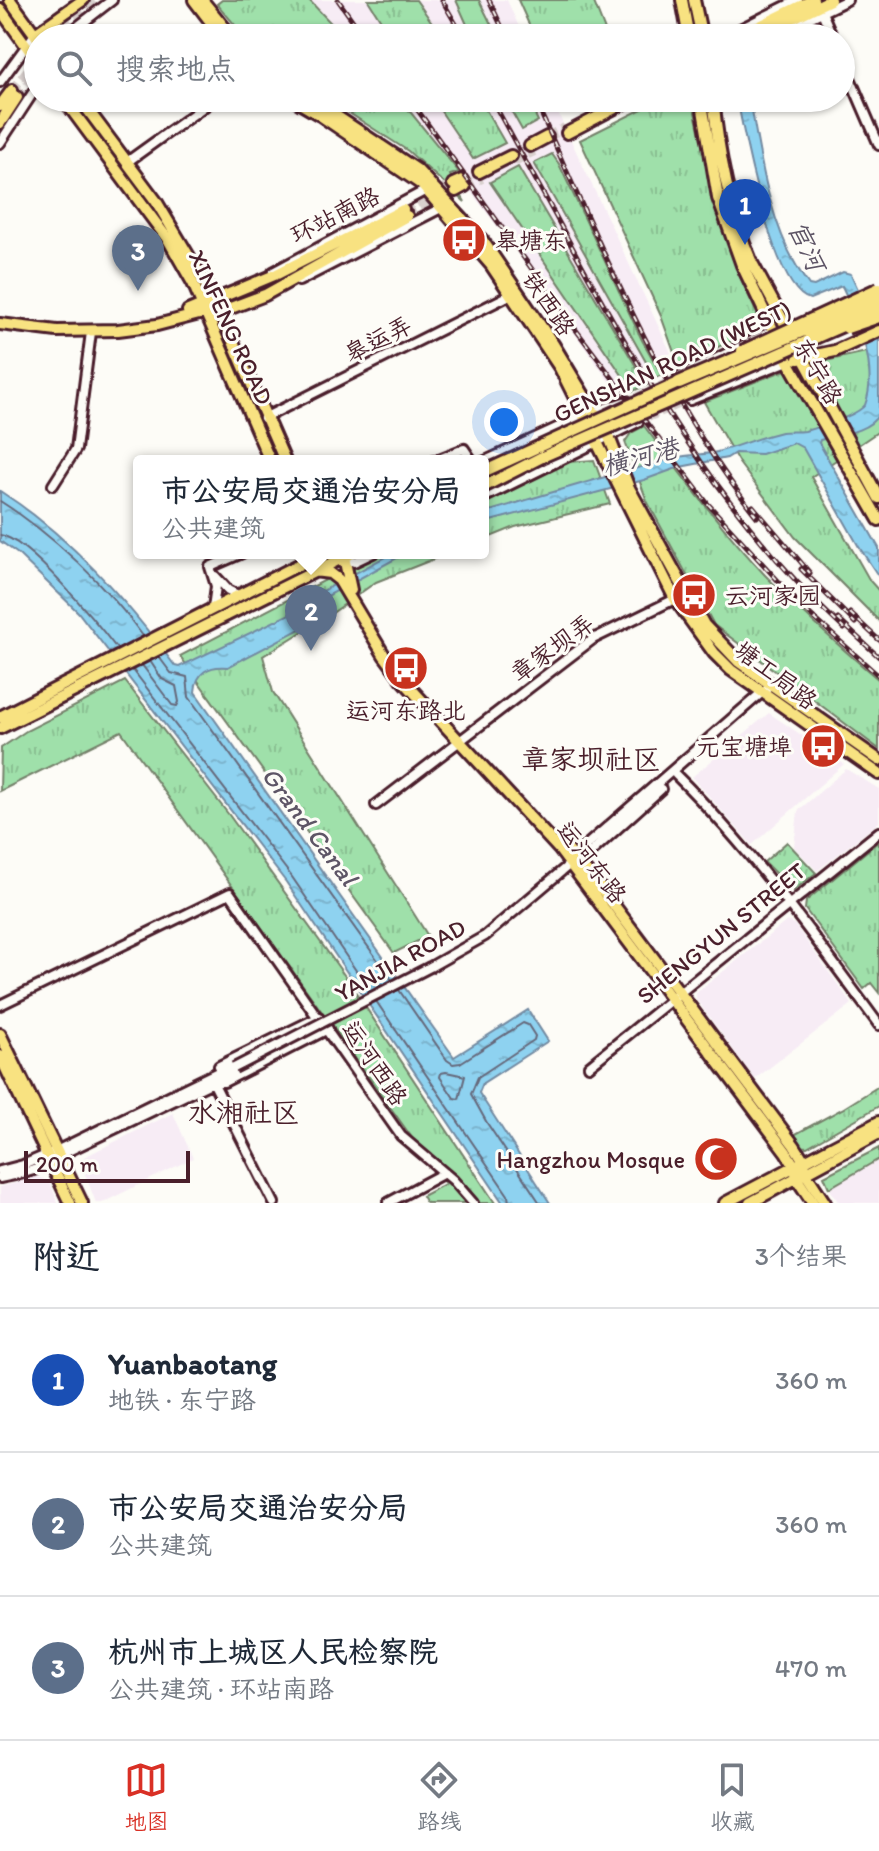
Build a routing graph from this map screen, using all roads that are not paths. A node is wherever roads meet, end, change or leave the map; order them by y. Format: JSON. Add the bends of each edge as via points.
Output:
{"nodes":[{"id":1,"x":10,"y":0,"type":"edge"},
{"id":2,"x":112,"y":0,"type":"edge"},
{"id":3,"x":194,"y":0,"type":"edge"},
{"id":4,"x":202,"y":0,"type":"edge"},
{"id":5,"x":682,"y":0,"type":"edge"},
{"id":6,"x":694,"y":0,"type":"edge"},
{"id":7,"x":798,"y":0,"type":"edge"},
{"id":8,"x":813,"y":0,"type":"edge"},
{"id":9,"x":830,"y":0,"type":"edge"},
{"id":10,"x":847,"y":0,"type":"edge"},
{"id":11,"x":81,"y":2,"type":"edge"},
{"id":12,"x":0,"y":9,"type":"edge"},
{"id":13,"x":822,"y":12,"type":"junction"},
{"id":14,"x":27,"y":24,"type":"edge"},
{"id":15,"x":52,"y":24,"type":"edge"},
{"id":16,"x":81,"y":24,"type":"edge"},
{"id":17,"x":212,"y":24,"type":"edge"},
{"id":18,"x":222,"y":24,"type":"edge"},
{"id":19,"x":686,"y":24,"type":"edge"},
{"id":20,"x":699,"y":24,"type":"edge"},
{"id":21,"x":750,"y":24,"type":"edge"},
{"id":22,"x":764,"y":24,"type":"edge"},
{"id":23,"x":781,"y":24,"type":"edge"},
{"id":24,"x":797,"y":24,"type":"edge"},
{"id":25,"x":827,"y":24,"type":"edge"},
{"id":26,"x":24,"y":38,"type":"edge"},
{"id":27,"x":24,"y":56,"type":"edge"},
{"id":28,"x":0,"y":82,"type":"edge"},
{"id":29,"x":855,"y":89,"type":"edge"},
{"id":30,"x":0,"y":106,"type":"edge"},
{"id":31,"x":24,"y":106,"type":"tunnel mouth"},
{"id":32,"x":73,"y":112,"type":"edge"},
{"id":33,"x":90,"y":112,"type":"edge"},
{"id":34,"x":197,"y":112,"type":"edge"},
{"id":35,"x":313,"y":112,"type":"edge"},
{"id":36,"x":330,"y":112,"type":"edge"},
{"id":37,"x":598,"y":112,"type":"edge"},
{"id":38,"x":605,"y":112,"type":"edge"},
{"id":39,"x":703,"y":112,"type":"edge"},
{"id":40,"x":715,"y":112,"type":"edge"},
{"id":41,"x":0,"y":123,"type":"edge"},
{"id":42,"x":548,"y":140,"type":"tunnel mouth"},
{"id":43,"x":0,"y":143,"type":"edge"},
{"id":44,"x":879,"y":145,"type":"edge"},
{"id":45,"x":532,"y":148,"type":"tunnel mouth"},
{"id":46,"x":512,"y":159,"type":"tunnel mouth"},
{"id":47,"x":127,"y":162,"type":"junction"},
{"id":48,"x":480,"y":175,"type":"tunnel mouth"},
{"id":49,"x":430,"y":188,"type":"junction"},
{"id":50,"x":443,"y":207,"type":"junction"},
{"id":51,"x":255,"y":284,"type":"junction"},
{"id":52,"x":879,"y":288,"type":"edge"},
{"id":53,"x":265,"y":295,"type":"junction"},
{"id":54,"x":510,"y":295,"type":"junction"},
{"id":55,"x":879,"y":298,"type":"edge"},
{"id":56,"x":209,"y":306,"type":"junction"},
{"id":57,"x":879,"y":309,"type":"edge"},
{"id":58,"x":220,"y":312,"type":"junction"},
{"id":59,"x":879,"y":317,"type":"edge"},
{"id":60,"x":0,"y":318,"type":"edge"},
{"id":61,"x":0,"y":324,"type":"edge"},
{"id":62,"x":785,"y":325,"type":"junction"},
{"id":63,"x":772,"y":331,"type":"junction"},
{"id":64,"x":879,"y":331,"type":"edge"},
{"id":65,"x":91,"y":332,"type":"junction"},
{"id":66,"x":810,"y":339,"type":"junction"},
{"id":67,"x":803,"y":358,"type":"junction"},
{"id":68,"x":788,"y":361,"type":"junction"},
{"id":69,"x":679,"y":380,"type":"junction"},
{"id":70,"x":690,"y":400,"type":"tunnel mouth"},
{"id":71,"x":627,"y":401,"type":"tunnel mouth"},
{"id":72,"x":590,"y":413,"type":"junction"},
{"id":73,"x":264,"y":418,"type":"junction"},
{"id":74,"x":638,"y":422,"type":"tunnel mouth"},
{"id":75,"x":609,"y":437,"type":"junction"},
{"id":76,"x":598,"y":442,"type":"junction"},
{"id":77,"x":268,"y":455,"type":"edge"},
{"id":78,"x":282,"y":455,"type":"edge"},
{"id":79,"x":449,"y":455,"type":"edge"},
{"id":80,"x":468,"y":455,"type":"edge"},
{"id":81,"x":489,"y":459,"type":"edge"},
{"id":82,"x":489,"y":472,"type":"edge"},
{"id":83,"x":617,"y":472,"type":"junction"},
{"id":84,"x":53,"y":485,"type":"dead end"},
{"id":85,"x":489,"y":489,"type":"edge"},
{"id":86,"x":489,"y":490,"type":"edge"},
{"id":87,"x":625,"y":490,"type":"junction"},
{"id":88,"x":879,"y":498,"type":"edge"},
{"id":89,"x":879,"y":520,"type":"edge"},
{"id":90,"x":228,"y":559,"type":"edge"},
{"id":91,"x":310,"y":559,"type":"edge"},
{"id":92,"x":340,"y":559,"type":"edge"},
{"id":93,"x":348,"y":559,"type":"edge"},
{"id":94,"x":314,"y":571,"type":"junction"},
{"id":95,"x":215,"y":576,"type":"junction"},
{"id":96,"x":345,"y":584,"type":"junction"},
{"id":97,"x":238,"y":595,"type":"junction"},
{"id":98,"x":675,"y":599,"type":"junction"},
{"id":99,"x":213,"y":608,"type":"junction"},
{"id":100,"x":163,"y":640,"type":"junction"},
{"id":101,"x":109,"y":668,"type":"junction"},
{"id":102,"x":768,"y":691,"type":"junction"},
{"id":103,"x":0,"y":717,"type":"edge"},
{"id":104,"x":0,"y":730,"type":"edge"},
{"id":105,"x":462,"y":740,"type":"junction"},
{"id":106,"x":879,"y":760,"type":"edge"},
{"id":107,"x":879,"y":774,"type":"edge"},
{"id":108,"x":676,"y":775,"type":"junction"},
{"id":109,"x":376,"y":805,"type":"dead end"},
{"id":110,"x":879,"y":832,"type":"edge"},
{"id":111,"x":574,"y":861,"type":"junction"},
{"id":112,"x":790,"y":903,"type":"junction"},
{"id":113,"x":676,"y":996,"type":"junction"},
{"id":114,"x":0,"y":1005,"type":"edge"},
{"id":115,"x":319,"y":1017,"type":"junction"},
{"id":116,"x":879,"y":1025,"type":"edge"},
{"id":117,"x":328,"y":1029,"type":"junction"},
{"id":118,"x":0,"y":1034,"type":"edge"},
{"id":119,"x":0,"y":1056,"type":"edge"},
{"id":120,"x":589,"y":1066,"type":"dead end"},
{"id":121,"x":234,"y":1068,"type":"junction"},
{"id":122,"x":200,"y":1081,"type":"junction"},
{"id":123,"x":213,"y":1082,"type":"junction"},
{"id":124,"x":879,"y":1122,"type":"edge"},
{"id":125,"x":879,"y":1133,"type":"edge"},
{"id":126,"x":55,"y":1156,"type":"junction"},
{"id":127,"x":800,"y":1170,"type":"junction"},
{"id":128,"x":0,"y":1171,"type":"edge"},
{"id":129,"x":444,"y":1173,"type":"junction"},
{"id":130,"x":0,"y":1178,"type":"edge"},
{"id":131,"x":70,"y":1203,"type":"edge"},
{"id":132,"x":82,"y":1203,"type":"edge"},
{"id":133,"x":274,"y":1203,"type":"edge"},
{"id":134,"x":388,"y":1203,"type":"edge"},
{"id":135,"x":473,"y":1203,"type":"edge"},
{"id":136,"x":725,"y":1203,"type":"edge"},
{"id":137,"x":750,"y":1203,"type":"edge"},
{"id":138,"x":813,"y":1203,"type":"edge"},
{"id":139,"x":825,"y":1203,"type":"edge"}],
"edges":[{"from":1,"to":14,"type":"main road"},
{"from":2,"to":16,"type":"street"},
{"from":3,"to":17,"type":"main road"},
{"from":4,"to":18,"type":"main road"},
{"from":5,"to":19,"type":"main road"},
{"from":6,"to":20,"type":"main road"},
{"from":7,"to":21,"type":"street"},
{"from":8,"to":22,"type":"main road"},
{"from":9,"to":23,"type":"main road"},
{"from":10,"to":13,"type":"street"},
{"from":11,"to":15,"type":"main road"},
{"from":12,"to":26,"type":"main road"},
{"from":13,"to":24,"type":"street"},
{"from":13,"to":25,"type":"street"},
{"from":27,"to":28,"type":"street"},
{"from":29,"to":44,"type":"street"},
{"from":30,"to":41,"type":"main road","via":[[15,94]]},
{"from":31,"to":43,"type":"street"},
{"from":32,"to":56,"type":"main road","name":"XINFENG ROAD","via":[[169,241]]},
{"from":33,"to":47,"type":"main road","name":"XINFENG ROAD"},
{"from":34,"to":47,"type":"street"},
{"from":35,"to":49,"type":"main road"},
{"from":36,"to":49,"type":"main road","via":[[417,170]]},
{"from":37,"to":38,"type":"main road","via":[[566,131]]},
{"from":39,"to":63,"type":"main road","name":"东宁路","via":[[718,198]]},
{"from":40,"to":62,"type":"main road","name":"东宁路","via":[[733,214]]},
{"from":42,"to":45,"type":"main road"},
{"from":46,"to":48,"type":"main road"},
{"from":47,"to":56,"type":"main road","name":"XINFENG ROAD","via":[[167,219]]},
{"from":49,"to":50,"type":"main road","name":"铁西路"},
{"from":49,"to":51,"type":"street","name":"环站南路"},
{"from":49,"to":72,"type":"main road","name":"铁西路","via":[[483,241],[553,344]]},
{"from":50,"to":53,"type":"street","name":"环站南路"},
{"from":50,"to":54,"type":"main road","name":"铁西路"},
{"from":51,"to":53,"type":"main road","name":"环站南路","via":[[405,213]]},
{"from":51,"to":56,"type":"main road","name":"环站南路"},
{"from":52,"to":69,"type":"main road","name":"GENSHAN ROAD (WEST)","bridge":true},
{"from":53,"to":58,"type":"main road","name":"环站南路"},
{"from":54,"to":72,"type":"main road","name":"铁西路"},
{"from":54,"to":73,"type":"street","name":"皋运弄"},
{"from":55,"to":69,"type":"highway","bridge":true},
{"from":56,"to":58,"type":"main road","name":"环站南路"},
{"from":56,"to":60,"type":"main road","name":"环站南路","via":[[108,325]]},
{"from":56,"to":65,"type":"main road","via":[[157,325]]},
{"from":56,"to":77,"type":"main road","name":"XINFENG ROAD"},
{"from":57,"to":66,"type":"highway","bridge":true},
{"from":58,"to":73,"type":"main road","name":"XINFENG ROAD"},
{"from":59,"to":66,"type":"main road","name":"GENSHAN ROAD (WEST)","bridge":true},
{"from":61,"to":65,"type":"main road"},
{"from":62,"to":63,"type":"main road"},
{"from":62,"to":67,"type":"main road","name":"东宁路"},
{"from":63,"to":68,"type":"main road","name":"东宁路"},
{"from":63,"to":69,"type":"street"},
{"from":64,"to":67,"type":"main road","name":"GENSHAN ROAD (WEST)","via":[[835,351]]},
{"from":65,"to":84,"type":"street","via":[[76,449]]},
{"from":66,"to":85,"type":"main road","name":"GENSHAN ROAD (WEST)","bridge":true,"via":[[542,457]]},
{"from":67,"to":68,"type":"main road","name":"GENSHAN ROAD (WEST)"},
{"from":67,"to":88,"type":"main road","name":"东宁路"},
{"from":68,"to":70,"type":"street"},
{"from":68,"to":89,"type":"main road","name":"东宁路"},
{"from":69,"to":82,"type":"main road","name":"GENSHAN ROAD (WEST)","bridge":true},
{"from":71,"to":72,"type":"street"},
{"from":72,"to":75,"type":"main road","name":"塘工局路"},
{"from":72,"to":76,"type":"main road","name":"塘工局路"},
{"from":72,"to":81,"type":"street"},
{"from":73,"to":78,"type":"main road","name":"XINFENG ROAD"},
{"from":74,"to":75,"type":"street"},
{"from":75,"to":76,"type":"street"},
{"from":75,"to":83,"type":"main road","name":"塘工局路"},
{"from":76,"to":83,"type":"main road","name":"塘工局路"},
{"from":76,"to":86,"type":"street"},
{"from":79,"to":80,"type":"street","via":[[464,449]]},
{"from":83,"to":87,"type":"main road","name":"塘工局路"},
{"from":87,"to":98,"type":"main road","name":"塘工局路"},
{"from":87,"to":102,"type":"main road","name":"塘工局路","via":[[704,625]]},
{"from":90,"to":95,"type":"street","via":[[210,567]]},
{"from":91,"to":97,"type":"main road"},
{"from":92,"to":94,"type":"main road"},
{"from":93,"to":96,"type":"main road","name":"运河东路"},
{"from":94,"to":96,"type":"main road","via":[[330,573]]},
{"from":94,"to":100,"type":"main road"},
{"from":95,"to":97,"type":"street"},
{"from":95,"to":99,"type":"street"},
{"from":96,"to":105,"type":"main road","name":"运河东路","via":[[402,670]]},
{"from":97,"to":99,"type":"main road"},
{"from":98,"to":102,"type":"main road","name":"塘工局路","via":[[731,670]]},
{"from":98,"to":105,"type":"street","name":"章家坝弄","via":[[593,639]]},
{"from":99,"to":100,"type":"main road"},
{"from":100,"to":101,"type":"main road"},
{"from":101,"to":103,"type":"main road"},
{"from":101,"to":104,"type":"main road"},
{"from":102,"to":106,"type":"main road","name":"塘工局路"},
{"from":102,"to":107,"type":"main road","name":"塘工局路"},
{"from":102,"to":108,"type":"street","name":"YANJIA ROAD"},
{"from":102,"to":111,"type":"street","name":"YANJIA ROAD"},
{"from":105,"to":109,"type":"street","name":"章家坝弄"},
{"from":105,"to":111,"type":"main road","name":"运河东路"},
{"from":108,"to":111,"type":"street","name":"YANJIA ROAD"},
{"from":108,"to":112,"type":"street"},
{"from":110,"to":112,"type":"street","name":"SHENGYUN STREET"},
{"from":111,"to":113,"type":"main road","name":"运河东路","via":[[604,892]]},
{"from":111,"to":121,"type":"street","name":"YANJIA ROAD","bridge":true,"via":[[485,936]]},
{"from":112,"to":113,"type":"street","name":"SHENGYUN STREET"},
{"from":112,"to":116,"type":"street"},
{"from":113,"to":120,"type":"street","name":"SHENGYUN STREET"},
{"from":113,"to":127,"type":"main road","name":"运河东路"},
{"from":114,"to":115,"type":"street","name":"运河西路","via":[[230,893]]},
{"from":115,"to":117,"type":"street","name":"运河西路"},
{"from":115,"to":122,"type":"street","name":"YANJIA ROAD","via":[[206,1073]]},
{"from":117,"to":123,"type":"street","name":"YANJIA ROAD","via":[[224,1082]]},
{"from":117,"to":129,"type":"street","name":"运河西路","via":[[401,1136]]},
{"from":118,"to":126,"type":"main road"},
{"from":119,"to":126,"type":"main road"},
{"from":121,"to":122,"type":"street","name":"YANJIA ROAD"},
{"from":121,"to":123,"type":"street","name":"YANJIA ROAD"},
{"from":122,"to":126,"type":"street","name":"YANJIA ROAD"},
{"from":123,"to":126,"type":"street","name":"YANJIA ROAD"},
{"from":123,"to":133,"type":"street"},
{"from":124,"to":127,"type":"main road"},
{"from":125,"to":127,"type":"main road"},
{"from":126,"to":128,"type":"street","name":"YANJIA ROAD"},
{"from":126,"to":130,"type":"street","name":"YANJIA ROAD","via":[[24,1173]]},
{"from":126,"to":131,"type":"main road"},
{"from":126,"to":132,"type":"main road"},
{"from":127,"to":136,"type":"main road"},
{"from":127,"to":137,"type":"main road"},
{"from":127,"to":138,"type":"main road","name":"运河东路"},
{"from":127,"to":139,"type":"main road","name":"运河东路"},
{"from":129,"to":134,"type":"street"},
{"from":129,"to":135,"type":"street","name":"运河西路"}]}
